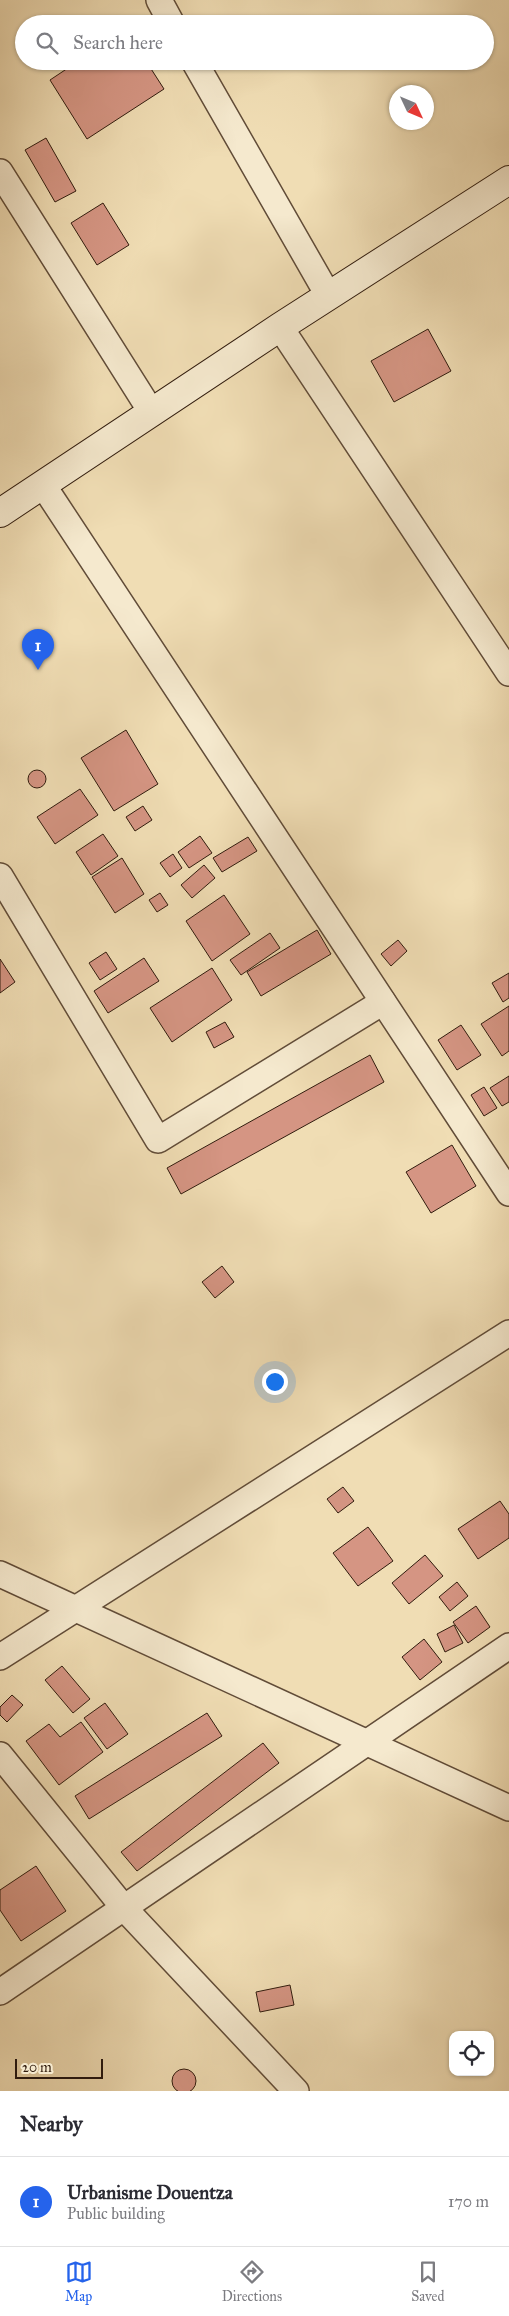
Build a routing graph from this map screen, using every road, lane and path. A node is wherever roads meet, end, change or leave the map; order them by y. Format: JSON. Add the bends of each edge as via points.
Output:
{"nodes":[{"id":1,"x":159,"y":0,"type":"edge"},
{"id":2,"x":167,"y":15,"type":"edge"},
{"id":3,"x":199,"y":70,"type":"edge"},
{"id":4,"x":0,"y":172,"type":"edge"},
{"id":5,"x":509,"y":180,"type":"edge"},
{"id":6,"x":328,"y":295,"type":"junction"},
{"id":7,"x":280,"y":327,"type":"junction"},
{"id":8,"x":152,"y":413,"type":"junction"},
{"id":9,"x":43,"y":485,"type":"junction"},
{"id":10,"x":0,"y":513,"type":"edge"},
{"id":11,"x":509,"y":673,"type":"edge"},
{"id":12,"x":0,"y":876,"type":"edge"},
{"id":13,"x":383,"y":1002,"type":"junction"},
{"id":14,"x":509,"y":1193,"type":"edge"},
{"id":15,"x":509,"y":1333,"type":"edge"},
{"id":16,"x":0,"y":1574,"type":"edge"},
{"id":17,"x":74,"y":1608,"type":"junction"},
{"id":18,"x":509,"y":1646,"type":"edge"},
{"id":19,"x":0,"y":1657,"type":"edge"},
{"id":20,"x":366,"y":1743,"type":"junction"},
{"id":21,"x":0,"y":1755,"type":"edge"},
{"id":22,"x":509,"y":1808,"type":"edge"},
{"id":23,"x":124,"y":1908,"type":"junction"},
{"id":24,"x":0,"y":1992,"type":"edge"},
{"id":25,"x":296,"y":2091,"type":"edge"}],
"edges":[{"from":1,"to":2,"type":"street"},
{"from":3,"to":6,"type":"street"},
{"from":4,"to":8,"type":"street"},
{"from":5,"to":6,"type":"main road"},
{"from":6,"to":7,"type":"main road"},
{"from":7,"to":8,"type":"main road"},
{"from":7,"to":11,"type":"street"},
{"from":8,"to":9,"type":"main road"},
{"from":9,"to":10,"type":"main road"},
{"from":9,"to":13,"type":"street"},
{"from":12,"to":13,"type":"street","via":[[158,1140]]},
{"from":13,"to":14,"type":"street"},
{"from":15,"to":17,"type":"street"},
{"from":16,"to":17,"type":"street"},
{"from":17,"to":19,"type":"street"},
{"from":17,"to":20,"type":"street"},
{"from":18,"to":20,"type":"street"},
{"from":20,"to":22,"type":"street"},
{"from":20,"to":23,"type":"street"},
{"from":21,"to":23,"type":"street"},
{"from":23,"to":24,"type":"street"},
{"from":23,"to":25,"type":"street"}]}
